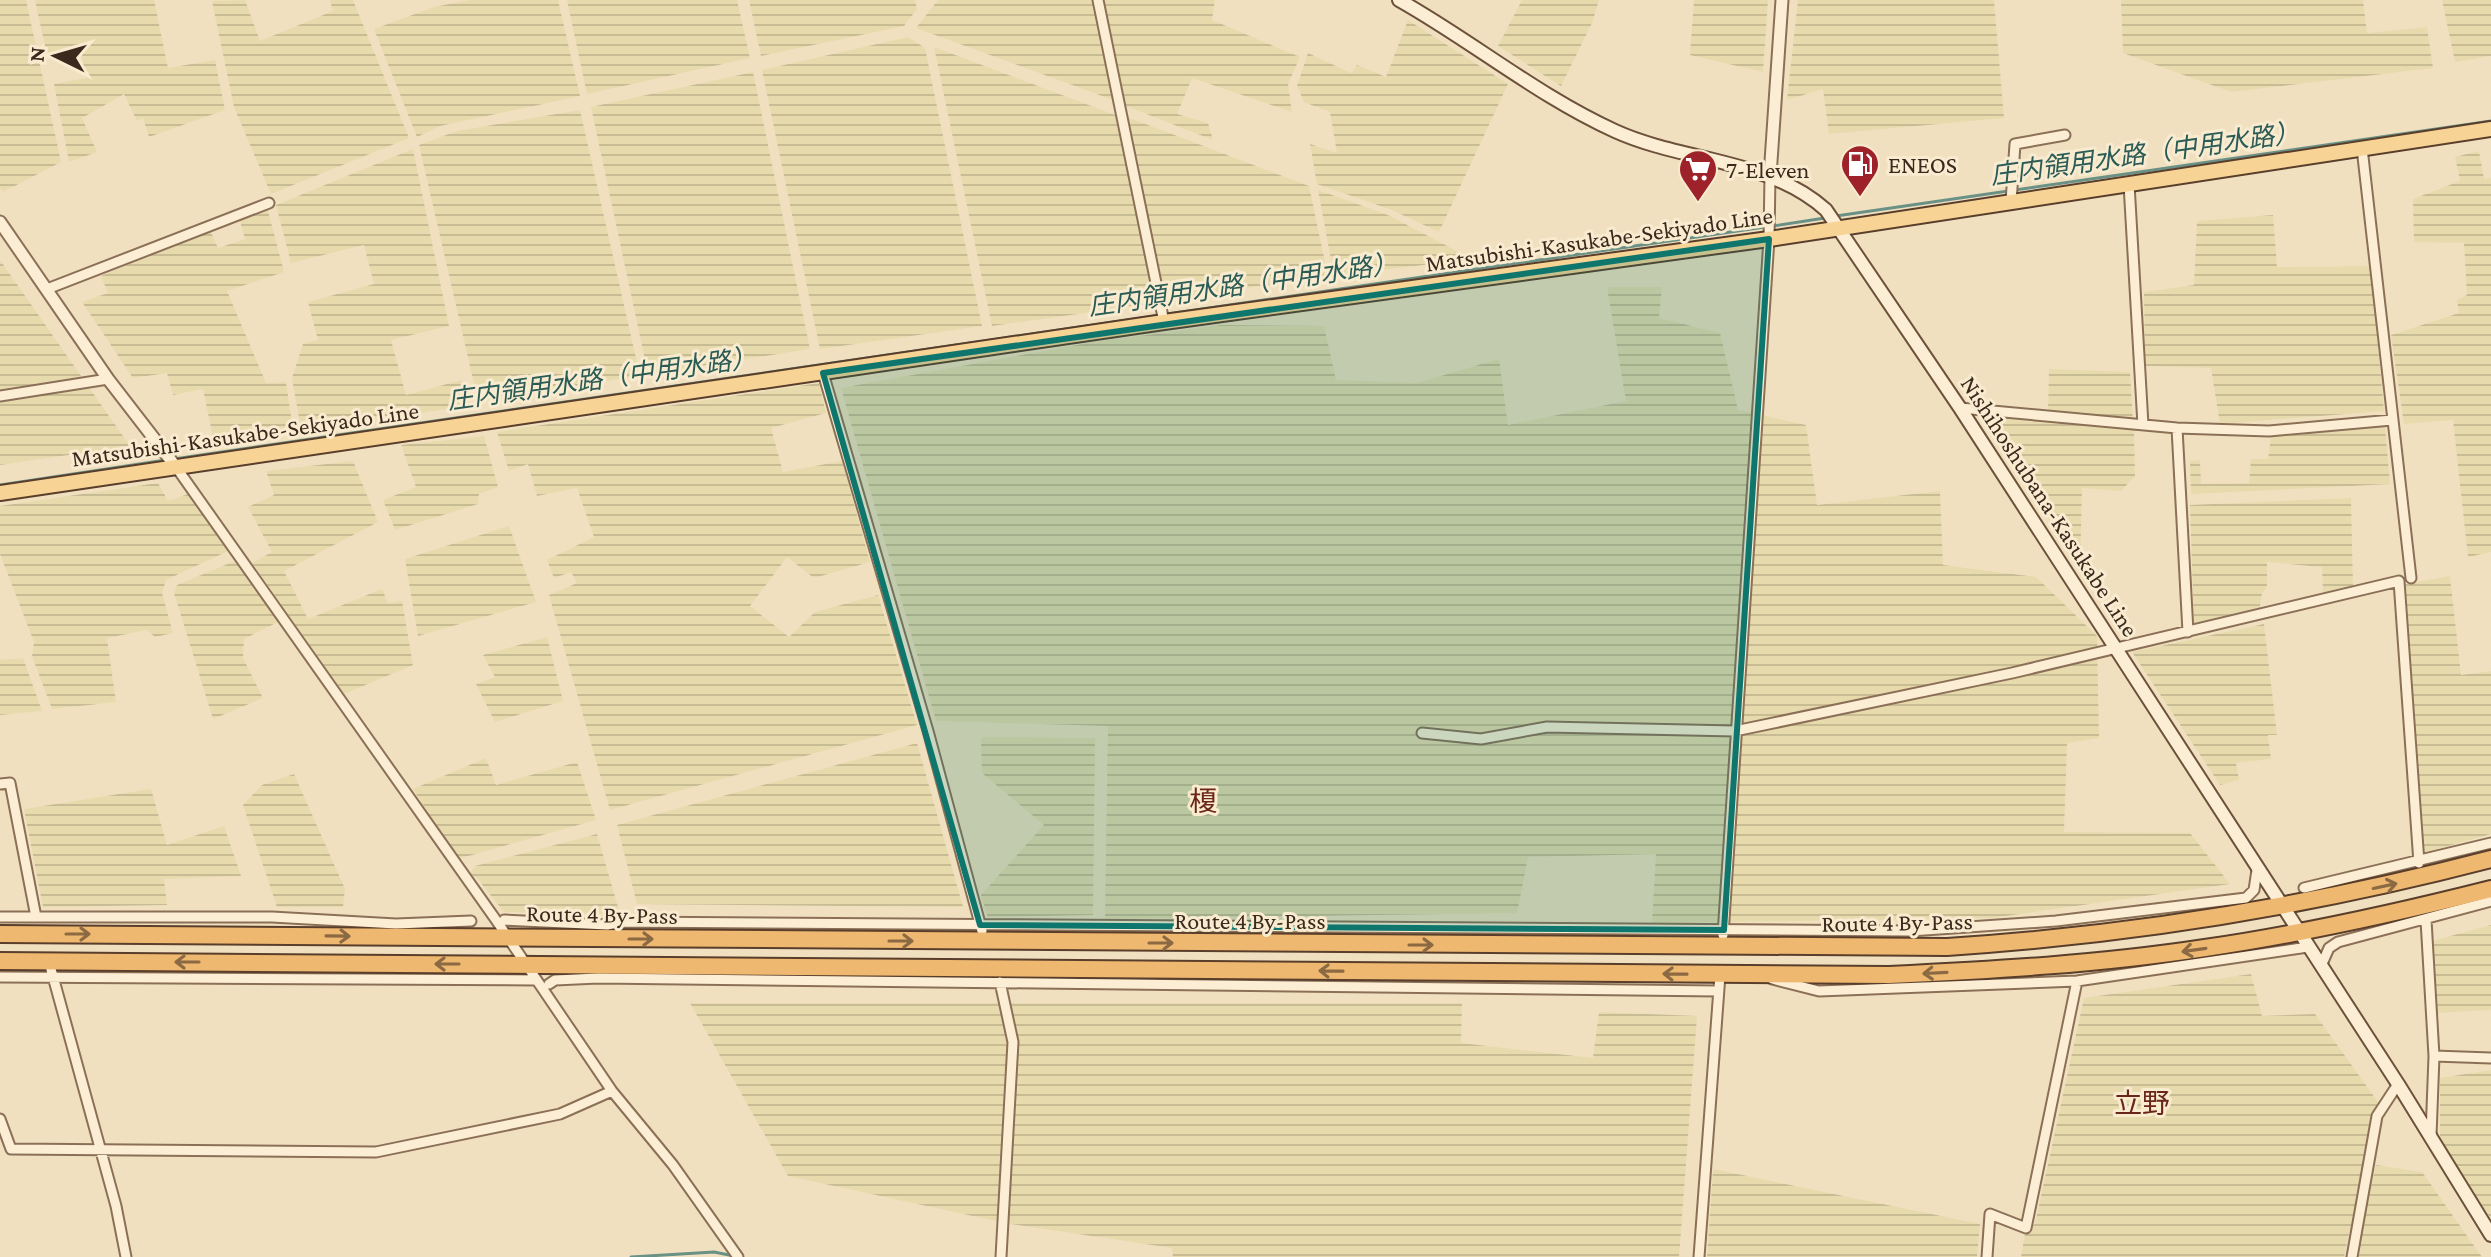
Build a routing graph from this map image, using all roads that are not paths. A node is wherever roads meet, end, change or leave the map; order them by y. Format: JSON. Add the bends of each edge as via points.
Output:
{"nodes":[{"id":1,"x":1098,"y":0,"type":"edge"},
{"id":2,"x":1399,"y":0,"type":"edge"},
{"id":3,"x":1782,"y":0,"type":"edge"},
{"id":4,"x":2491,"y":129,"type":"edge"},
{"id":5,"x":2065,"y":135,"type":"dead end"},
{"id":6,"x":2362,"y":148,"type":"junction"},
{"id":7,"x":1770,"y":176,"type":"junction"},
{"id":8,"x":2129,"y":184,"type":"junction"},
{"id":9,"x":2011,"y":202,"type":"junction"},
{"id":10,"x":269,"y":203,"type":"dead end"},
{"id":11,"x":0,"y":222,"type":"edge"},
{"id":12,"x":1841,"y":228,"type":"junction"},
{"id":13,"x":1769,"y":239,"type":"junction"},
{"id":14,"x":47,"y":289,"type":"junction"},
{"id":15,"x":1164,"y":322,"type":"junction"},
{"id":16,"x":823,"y":373,"type":"junction"},
{"id":17,"x":108,"y":379,"type":"junction"},
{"id":18,"x":0,"y":396,"type":"edge"},
{"id":19,"x":1960,"y":408,"type":"junction"},
{"id":20,"x":2392,"y":420,"type":"junction"},
{"id":21,"x":2143,"y":425,"type":"junction"},
{"id":22,"x":2177,"y":428,"type":"junction"},
{"id":23,"x":176,"y":467,"type":"junction"},
{"id":24,"x":0,"y":493,"type":"edge"},
{"id":25,"x":2411,"y":578,"type":"dead end"},
{"id":26,"x":2188,"y":632,"type":"junction"},
{"id":27,"x":2115,"y":647,"type":"junction"},
{"id":28,"x":1735,"y":731,"type":"junction"},
{"id":29,"x":1422,"y":733,"type":"dead end"},
{"id":30,"x":0,"y":784,"type":"edge"},
{"id":31,"x":2491,"y":843,"type":"edge"},
{"id":32,"x":2491,"y":859,"type":"edge"},
{"id":33,"x":2419,"y":863,"type":"junction"},
{"id":34,"x":2257,"y":870,"type":"junction"},
{"id":35,"x":2304,"y":888,"type":"dead end"},
{"id":36,"x":2336,"y":889,"type":"junction"},
{"id":37,"x":2491,"y":889,"type":"edge"},
{"id":38,"x":2491,"y":901,"type":"edge"},
{"id":39,"x":2281,"y":908,"type":"junction"},
{"id":40,"x":0,"y":917,"type":"edge"},
{"id":41,"x":36,"y":917,"type":"junction"},
{"id":42,"x":504,"y":920,"type":"dead end"},
{"id":43,"x":2426,"y":920,"type":"junction"},
{"id":44,"x":471,"y":921,"type":"dead end"},
{"id":45,"x":980,"y":925,"type":"junction"},
{"id":46,"x":408,"y":930,"type":"junction"},
{"id":47,"x":1724,"y":930,"type":"junction"},
{"id":48,"x":584,"y":931,"type":"junction"},
{"id":49,"x":2298,"y":933,"type":"junction"},
{"id":50,"x":0,"y":934,"type":"edge"},
{"id":51,"x":507,"y":937,"type":"junction"},
{"id":52,"x":985,"y":942,"type":"junction"},
{"id":53,"x":2308,"y":947,"type":"junction"},
{"id":54,"x":1722,"y":948,"type":"junction"},
{"id":55,"x":2243,"y":950,"type":"junction"},
{"id":56,"x":0,"y":961,"type":"edge"},
{"id":57,"x":525,"y":964,"type":"junction"},
{"id":58,"x":2321,"y":966,"type":"junction"},
{"id":59,"x":50,"y":970,"type":"junction"},
{"id":60,"x":614,"y":972,"type":"junction"},
{"id":61,"x":1762,"y":975,"type":"junction"},
{"id":62,"x":999,"y":976,"type":"junction"},
{"id":63,"x":0,"y":977,"type":"edge"},
{"id":64,"x":535,"y":980,"type":"junction"},
{"id":65,"x":2077,"y":981,"type":"junction"},
{"id":66,"x":1719,"y":983,"type":"junction"},
{"id":67,"x":549,"y":984,"type":"dead end"},
{"id":68,"x":2434,"y":1056,"type":"junction"},
{"id":69,"x":2491,"y":1058,"type":"edge"},
{"id":70,"x":2398,"y":1084,"type":"junction"},
{"id":71,"x":612,"y":1091,"type":"junction"},
{"id":72,"x":0,"y":1119,"type":"edge"},
{"id":73,"x":2431,"y":1138,"type":"junction"},
{"id":74,"x":101,"y":1151,"type":"junction"},
{"id":75,"x":2491,"y":1235,"type":"edge"},
{"id":76,"x":126,"y":1257,"type":"edge"},
{"id":77,"x":738,"y":1257,"type":"edge"},
{"id":78,"x":1001,"y":1257,"type":"edge"},
{"id":79,"x":1699,"y":1257,"type":"edge"},
{"id":80,"x":1987,"y":1257,"type":"edge"},
{"id":81,"x":2352,"y":1257,"type":"edge"}],
"edges":[{"from":1,"to":15,"type":"street"},
{"from":2,"to":7,"type":"main road","name":"Nishihoshubana-Kasukabe Line","via":[[1617,132]]},
{"from":3,"to":7,"type":"street"},
{"from":4,"to":6,"type":"main road","name":"Matsubishi-Kasukabe-Sekiyado Line"},
{"from":5,"to":9,"type":"street","via":[[2015,144]]},
{"from":6,"to":8,"type":"main road","name":"Matsubishi-Kasukabe-Sekiyado Line"},
{"from":6,"to":20,"type":"street"},
{"from":7,"to":12,"type":"main road","name":"Nishihoshubana-Kasukabe Line","via":[[1804,192]]},
{"from":7,"to":13,"type":"street"},
{"from":8,"to":9,"type":"main road","name":"Matsubishi-Kasukabe-Sekiyado Line"},
{"from":8,"to":21,"type":"street"},
{"from":9,"to":12,"type":"main road","name":"Matsubishi-Kasukabe-Sekiyado Line"},
{"from":10,"to":14,"type":"street"},
{"from":11,"to":14,"type":"street"},
{"from":12,"to":13,"type":"main road","name":"Matsubishi-Kasukabe-Sekiyado Line"},
{"from":12,"to":19,"type":"main road","name":"Nishihoshubana-Kasukabe Line"},
{"from":13,"to":15,"type":"main road","name":"Matsubishi-Kasukabe-Sekiyado Line"},
{"from":13,"to":28,"type":"street"},
{"from":14,"to":17,"type":"street"},
{"from":15,"to":16,"type":"main road","name":"Matsubishi-Kasukabe-Sekiyado Line"},
{"from":16,"to":23,"type":"main road","name":"Matsubishi-Kasukabe-Sekiyado Line"},
{"from":16,"to":45,"type":"street"},
{"from":17,"to":18,"type":"street"},
{"from":17,"to":23,"type":"street"},
{"from":19,"to":21,"type":"street"},
{"from":19,"to":27,"type":"main road","name":"Nishihoshubana-Kasukabe Line"},
{"from":20,"to":22,"type":"street","via":[[2269,431]]},
{"from":20,"to":25,"type":"street"},
{"from":21,"to":22,"type":"street"},
{"from":22,"to":26,"type":"street"},
{"from":23,"to":24,"type":"main road","name":"Matsubishi-Kasukabe-Sekiyado Line"},
{"from":23,"to":51,"type":"street"},
{"from":26,"to":27,"type":"street"},
{"from":26,"to":33,"type":"street","via":[[2399,581]]},
{"from":27,"to":28,"type":"street"},
{"from":27,"to":34,"type":"main road","name":"Nishihoshubana-Kasukabe Line"},
{"from":28,"to":29,"type":"street","via":[[1547,727],[1481,739]]},
{"from":28,"to":47,"type":"street"},
{"from":30,"to":41,"type":"street","via":[[10,783]]},
{"from":31,"to":33,"type":"street"},
{"from":36,"to":32,"type":"highway","name":"Route 4 By-Pass","one_way":true},
{"from":33,"to":36,"type":"street"},
{"from":34,"to":39,"type":"main road","name":"Nishihoshubana-Kasukabe Line"},
{"from":34,"to":47,"type":"street","via":[[2254,890],[2246,898],[2162,910],[1970,929]]},
{"from":35,"to":36,"type":"street"},
{"from":36,"to":39,"type":"highway","name":"Route 4 By-Pass"},
{"from":37,"to":49,"type":"highway","name":"Route 4 By-Pass"},
{"from":38,"to":43,"type":"street"},
{"from":39,"to":49,"type":"main road","name":"Nishihoshubana-Kasukabe Line"},
{"from":39,"to":54,"type":"highway","name":"Route 4 By-Pass","via":[[2009,943]]},
{"from":40,"to":41,"type":"street"},
{"from":41,"to":46,"type":"street","via":[[272,917]]},
{"from":42,"to":48,"type":"street"},
{"from":43,"to":58,"type":"street","via":[[2338,942]]},
{"from":43,"to":68,"type":"street"},
{"from":44,"to":46,"type":"street"},
{"from":45,"to":47,"type":"street"},
{"from":45,"to":48,"type":"street"},
{"from":45,"to":52,"type":"street"},
{"from":50,"to":46,"type":"highway","name":"Route 4 By-Pass","one_way":true},
{"from":46,"to":51,"type":"highway","name":"Route 4 By-Pass"},
{"from":47,"to":54,"type":"street"},
{"from":48,"to":51,"type":"highway","name":"Route 4 By-Pass"},
{"from":48,"to":52,"type":"highway","name":"Route 4 By-Pass","one_way":true},
{"from":49,"to":53,"type":"main road","name":"Nishihoshubana-Kasukabe Line"},
{"from":49,"to":55,"type":"highway","name":"Route 4 By-Pass"},
{"from":51,"to":57,"type":"street"},
{"from":52,"to":54,"type":"highway","name":"Route 4 By-Pass","one_way":true},
{"from":53,"to":55,"type":"street"},
{"from":53,"to":58,"type":"main road","name":"Nishihoshubana-Kasukabe Line"},
{"from":55,"to":61,"type":"highway","name":"Route 4 By-Pass","one_way":true,"via":[[1889,975]]},
{"from":55,"to":65,"type":"street"},
{"from":56,"to":59,"type":"highway","name":"Route 4 By-Pass"},
{"from":57,"to":59,"type":"highway","name":"Route 4 By-Pass","one_way":true},
{"from":57,"to":60,"type":"highway","name":"Route 4 By-Pass"},
{"from":57,"to":64,"type":"street"},
{"from":58,"to":70,"type":"main road","name":"Nishihoshubana-Kasukabe Line"},
{"from":59,"to":63,"type":"street"},
{"from":59,"to":64,"type":"street"},
{"from":59,"to":74,"type":"street"},
{"from":60,"to":62,"type":"highway","name":"Route 4 By-Pass"},
{"from":60,"to":67,"type":"street"},
{"from":61,"to":65,"type":"street","via":[[1819,991]]},
{"from":61,"to":66,"type":"highway","name":"Route 4 By-Pass"},
{"from":62,"to":66,"type":"highway","name":"Route 4 By-Pass"},
{"from":62,"to":78,"type":"street","via":[[1013,1042]]},
{"from":64,"to":71,"type":"street"},
{"from":65,"to":80,"type":"street","via":[[2026,1228],[1990,1214]]},
{"from":66,"to":79,"type":"street"},
{"from":68,"to":69,"type":"street"},
{"from":68,"to":73,"type":"street"},
{"from":70,"to":73,"type":"main road","name":"Nishihoshubana-Kasukabe Line"},
{"from":70,"to":81,"type":"street","via":[[2377,1116]]},
{"from":71,"to":74,"type":"street","via":[[560,1114],[376,1152]]},
{"from":71,"to":77,"type":"street"},
{"from":72,"to":74,"type":"street","via":[[11,1149]]},
{"from":73,"to":75,"type":"main road","name":"Nishihoshubana-Kasukabe Line"},
{"from":74,"to":76,"type":"street"}]}
